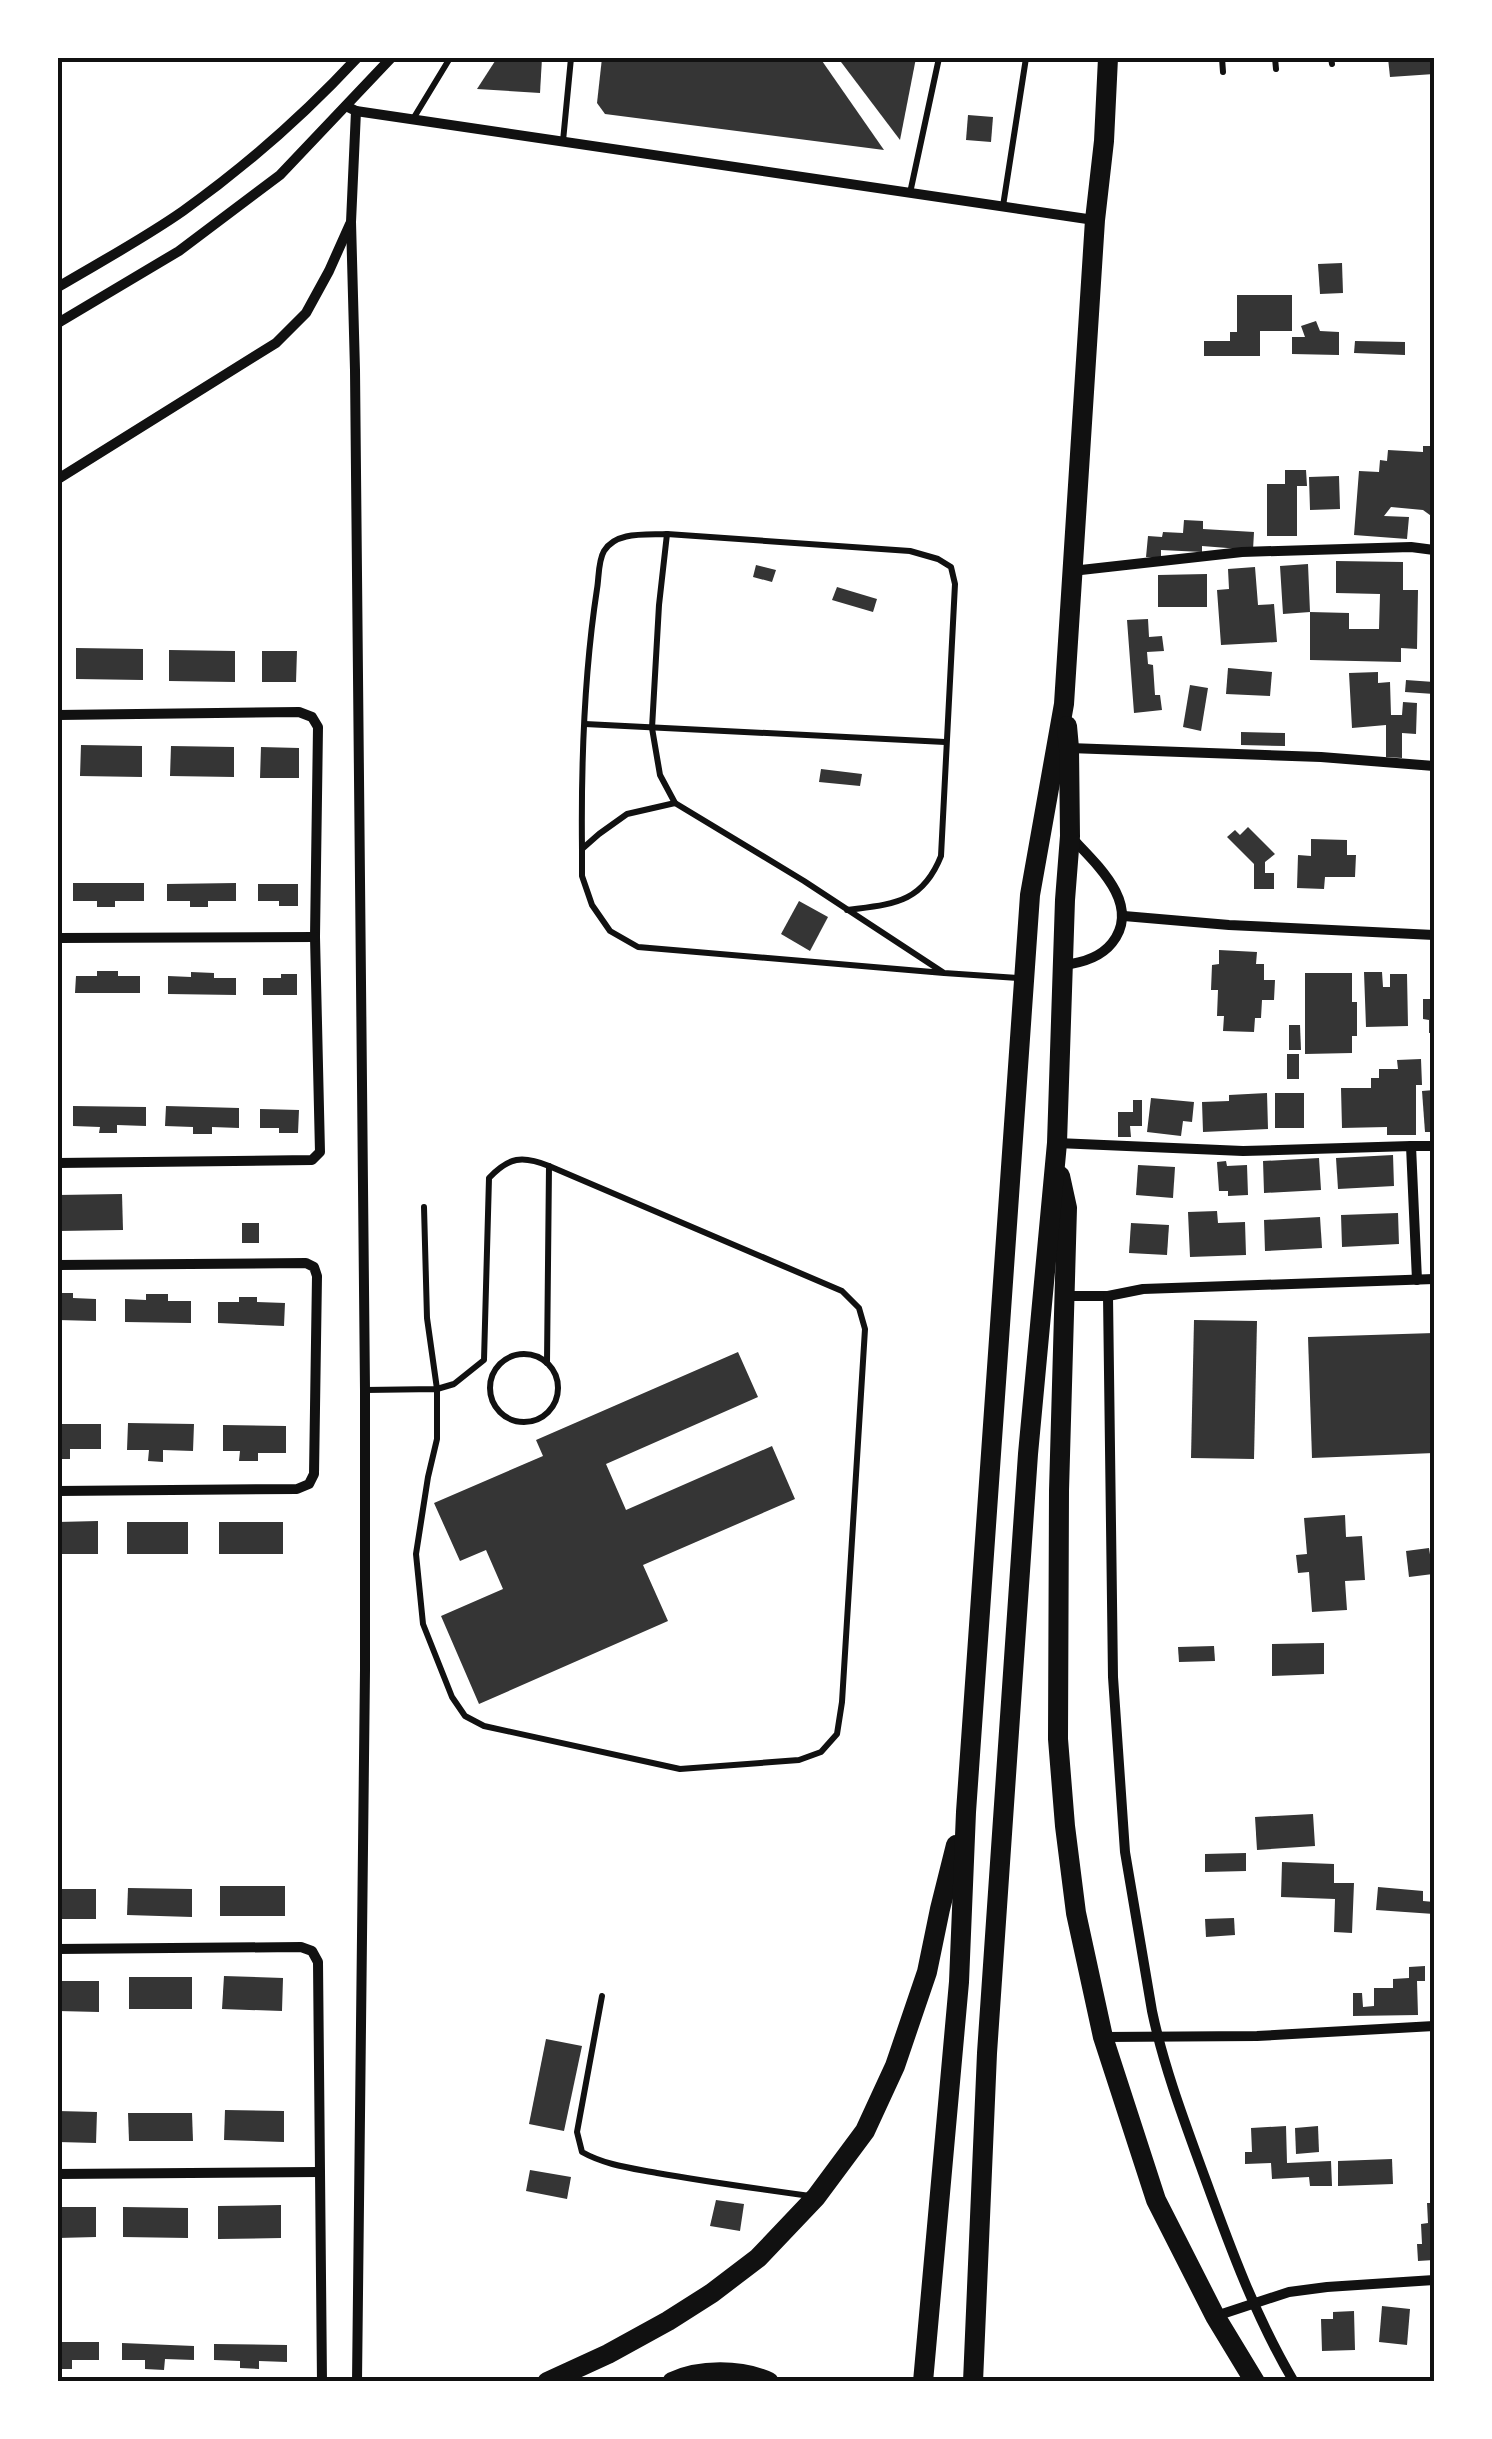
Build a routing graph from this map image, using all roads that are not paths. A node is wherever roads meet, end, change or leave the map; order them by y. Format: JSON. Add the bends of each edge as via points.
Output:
{"nodes":[{"id":1,"x":357,"y":58,"type":"edge"},
{"id":2,"x":391,"y":58,"type":"edge"},
{"id":3,"x":450,"y":58,"type":"edge"},
{"id":4,"x":571,"y":58,"type":"edge"},
{"id":5,"x":940,"y":58,"type":"edge"},
{"id":6,"x":1026,"y":58,"type":"edge"},
{"id":7,"x":1108,"y":58,"type":"edge"},
{"id":8,"x":1222,"y":58,"type":"edge"},
{"id":9,"x":1275,"y":58,"type":"edge"},
{"id":10,"x":1276,"y":69,"type":"dead end"},
{"id":11,"x":1223,"y":72,"type":"dead end"},
{"id":12,"x":351,"y":108,"type":"junction"},
{"id":13,"x":413,"y":119,"type":"junction"},
{"id":14,"x":563,"y":141,"type":"junction"},
{"id":15,"x":910,"y":192,"type":"junction"},
{"id":16,"x":1004,"y":206,"type":"junction"},
{"id":17,"x":1096,"y":220,"type":"junction"},
{"id":18,"x":351,"y":222,"type":"junction"},
{"id":19,"x":58,"y":287,"type":"edge"},
{"id":20,"x":58,"y":323,"type":"edge"},
{"id":21,"x":58,"y":478,"type":"edge"},
{"id":22,"x":667,"y":534,"type":"junction"},
{"id":23,"x":1434,"y":550,"type":"edge"},
{"id":24,"x":1072,"y":571,"type":"junction"},
{"id":25,"x":1064,"y":704,"type":"junction"},
{"id":26,"x":58,"y":716,"type":"edge"},
{"id":27,"x":585,"y":724,"type":"junction"},
{"id":28,"x":652,"y":728,"type":"junction"},
{"id":29,"x":945,"y":742,"type":"junction"},
{"id":30,"x":1070,"y":748,"type":"junction"},
{"id":31,"x":1434,"y":766,"type":"edge"},
{"id":32,"x":676,"y":802,"type":"junction"},
{"id":33,"x":1070,"y":836,"type":"junction"},
{"id":34,"x":582,"y":849,"type":"junction"},
{"id":35,"x":847,"y":910,"type":"junction"},
{"id":36,"x":1124,"y":916,"type":"junction"},
{"id":37,"x":1434,"y":935,"type":"edge"},
{"id":38,"x":315,"y":937,"type":"junction"},
{"id":39,"x":58,"y":938,"type":"edge"},
{"id":40,"x":1063,"y":966,"type":"junction"},
{"id":41,"x":944,"y":973,"type":"junction"},
{"id":42,"x":1024,"y":979,"type":"junction"},
{"id":43,"x":1411,"y":1146,"type":"junction"},
{"id":44,"x":1434,"y":1146,"type":"edge"},
{"id":45,"x":1056,"y":1148,"type":"junction"},
{"id":46,"x":58,"y":1163,"type":"edge"},
{"id":47,"x":549,"y":1166,"type":"junction"},
{"id":48,"x":424,"y":1208,"type":"dead end"},
{"id":49,"x":58,"y":1265,"type":"edge"},
{"id":50,"x":1434,"y":1279,"type":"edge"},
{"id":51,"x":1416,"y":1280,"type":"junction"},
{"id":52,"x":1064,"y":1296,"type":"junction"},
{"id":53,"x":1108,"y":1296,"type":"junction"},
{"id":54,"x":484,"y":1360,"type":"junction"},
{"id":55,"x":546,"y":1363,"type":"junction"},
{"id":56,"x":497,"y":1368,"type":"junction"},
{"id":57,"x":437,"y":1388,"type":"junction"},
{"id":58,"x":366,"y":1390,"type":"junction"},
{"id":59,"x":58,"y":1491,"type":"edge"},
{"id":60,"x":966,"y":1812,"type":"junction"},
{"id":61,"x":58,"y":1949,"type":"edge"},
{"id":62,"x":602,"y":1996,"type":"dead end"},
{"id":63,"x":1434,"y":2026,"type":"edge"},
{"id":64,"x":1158,"y":2036,"type":"junction"},
{"id":65,"x":1103,"y":2037,"type":"junction"},
{"id":66,"x":319,"y":2172,"type":"junction"},
{"id":67,"x":58,"y":2174,"type":"edge"},
{"id":68,"x":816,"y":2197,"type":"junction"},
{"id":69,"x":1434,"y":2280,"type":"edge"},
{"id":70,"x":1254,"y":2302,"type":"junction"},
{"id":71,"x":1215,"y":2316,"type":"junction"},
{"id":72,"x":322,"y":2382,"type":"edge"},
{"id":73,"x":357,"y":2382,"type":"edge"},
{"id":74,"x":546,"y":2382,"type":"edge"},
{"id":75,"x":672,"y":2382,"type":"edge"},
{"id":76,"x":768,"y":2382,"type":"edge"},
{"id":77,"x":923,"y":2382,"type":"edge"},
{"id":78,"x":973,"y":2382,"type":"edge"},
{"id":79,"x":1255,"y":2382,"type":"edge"},
{"id":80,"x":1294,"y":2382,"type":"edge"}],
"edges":[{"from":1,"to":19,"type":"street","via":[[236,172]]},
{"from":2,"to":12,"type":"street"},
{"from":3,"to":13,"type":"lane"},
{"from":4,"to":14,"type":"lane"},
{"from":5,"to":15,"type":"lane"},
{"from":6,"to":16,"type":"lane"},
{"from":7,"to":17,"type":"highway"},
{"from":8,"to":11,"type":"lane"},
{"from":9,"to":10,"type":"lane"},
{"from":12,"to":13,"type":"street"},
{"from":12,"to":18,"type":"street"},
{"from":12,"to":20,"type":"street","via":[[280,175],[180,251]]},
{"from":13,"to":14,"type":"street"},
{"from":14,"to":15,"type":"street"},
{"from":15,"to":16,"type":"street"},
{"from":16,"to":17,"type":"street"},
{"from":17,"to":24,"type":"highway"},
{"from":18,"to":21,"type":"street","via":[[306,314],[276,343]]},
{"from":18,"to":58,"type":"street"},
{"from":22,"to":27,"type":"lane","via":[[626,536],[603,552]]},
{"from":22,"to":28,"type":"lane"},
{"from":22,"to":29,"type":"lane","via":[[910,551],[951,567]]},
{"from":23,"to":24,"type":"street","via":[[1242,552]]},
{"from":24,"to":25,"type":"highway"},
{"from":25,"to":30,"type":"highway"},
{"from":25,"to":42,"type":"highway","via":[[1030,896]]},
{"from":26,"to":38,"type":"street","via":[[312,717],[318,727]]},
{"from":27,"to":28,"type":"lane"},
{"from":27,"to":34,"type":"lane"},
{"from":28,"to":29,"type":"lane"},
{"from":28,"to":32,"type":"lane","via":[[660,775]]},
{"from":29,"to":35,"type":"lane","via":[[940,856],[933,876],[894,904]]},
{"from":30,"to":31,"type":"street"},
{"from":30,"to":33,"type":"highway"},
{"from":32,"to":34,"type":"lane","via":[[628,814]]},
{"from":32,"to":35,"type":"lane"},
{"from":33,"to":36,"type":"street","via":[[1103,872]]},
{"from":33,"to":40,"type":"highway"},
{"from":34,"to":41,"type":"lane","via":[[592,905],[610,931],[638,947]]},
{"from":35,"to":41,"type":"lane"},
{"from":36,"to":37,"type":"street"},
{"from":36,"to":40,"type":"street","via":[[1106,950]]},
{"from":38,"to":39,"type":"street"},
{"from":38,"to":46,"type":"street","via":[[318,1157]]},
{"from":40,"to":45,"type":"highway"},
{"from":41,"to":42,"type":"lane"},
{"from":42,"to":60,"type":"highway"},
{"from":43,"to":44,"type":"street"},
{"from":43,"to":45,"type":"street","via":[[1243,1152]]},
{"from":43,"to":51,"type":"street"},
{"from":45,"to":52,"type":"highway","via":[[1066,1208]]},
{"from":45,"to":78,"type":"highway","via":[[987,2052]]},
{"from":47,"to":54,"type":"lane","via":[[512,1160],[489,1178]]},
{"from":47,"to":55,"type":"lane"},
{"from":47,"to":57,"type":"lane","via":[[842,1291],[860,1308],[865,1328],[842,1702],[837,1734],[821,1752],[799,1760],[680,1769],[484,1726],[465,1716],[423,1624],[416,1554],[437,1438]]},
{"from":48,"to":57,"type":"lane"},
{"from":49,"to":59,"type":"street","via":[[306,1263],[317,1276],[309,1484]]},
{"from":50,"to":51,"type":"street"},
{"from":51,"to":53,"type":"street","via":[[1143,1289]]},
{"from":52,"to":53,"type":"street"},
{"from":52,"to":65,"type":"highway","via":[[1058,1739],[1076,1913]]},
{"from":53,"to":64,"type":"street","via":[[1114,1696],[1126,1852]]},
{"from":54,"to":56,"type":"lane"},
{"from":54,"to":57,"type":"lane","via":[[454,1384]]},
{"from":55,"to":56,"type":"lane","via":[[521,1354]]},
{"from":55,"to":56,"type":"lane","via":[[557,1380],[555,1401],[542,1416],[522,1422],[496,1406],[490,1387]]},
{"from":57,"to":58,"type":"lane"},
{"from":58,"to":73,"type":"street"},
{"from":60,"to":68,"type":"highway","via":[[927,1972],[895,2066],[864,2131]]},
{"from":60,"to":77,"type":"highway","via":[[959,1982]]},
{"from":61,"to":66,"type":"street","via":[[312,1951],[318,1962]]},
{"from":62,"to":68,"type":"lane","via":[[577,2132],[582,2152],[622,2166]]},
{"from":63,"to":64,"type":"street"},
{"from":64,"to":65,"type":"street"},
{"from":64,"to":70,"type":"street"},
{"from":65,"to":71,"type":"highway","via":[[1156,2200]]},
{"from":66,"to":67,"type":"street"},
{"from":66,"to":72,"type":"street"},
{"from":68,"to":74,"type":"highway","via":[[758,2258],[712,2293]]},
{"from":69,"to":70,"type":"street","via":[[1327,2287]]},
{"from":70,"to":71,"type":"street"},
{"from":70,"to":80,"type":"street"},
{"from":71,"to":79,"type":"highway"},
{"from":75,"to":76,"type":"highway","via":[[727,2372]]}]}
